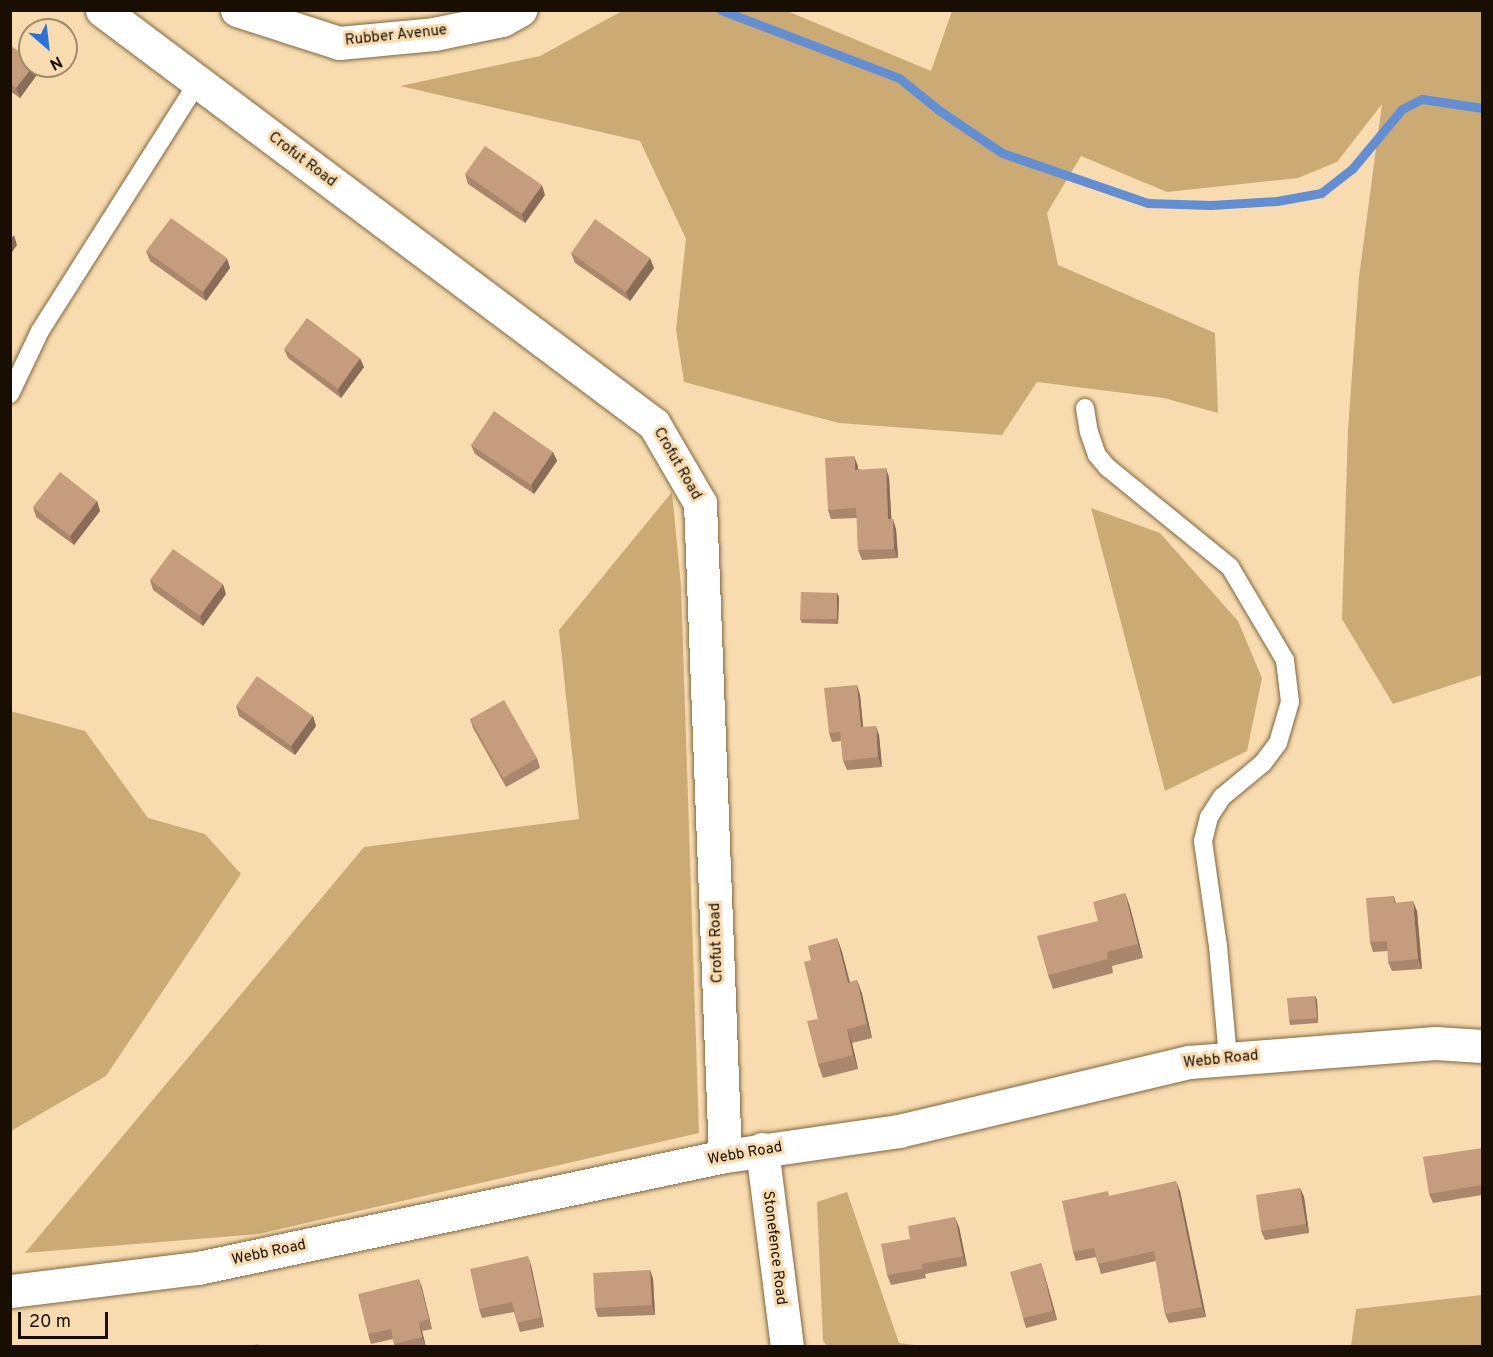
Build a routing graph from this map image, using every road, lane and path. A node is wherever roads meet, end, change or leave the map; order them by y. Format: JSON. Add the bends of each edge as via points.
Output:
{"nodes":[{"id":1,"x":102,"y":10,"type":"edge"},
{"id":2,"x":237,"y":10,"type":"edge"},
{"id":3,"x":520,"y":10,"type":"edge"},
{"id":4,"x":198,"y":82,"type":"junction"},
{"id":5,"x":10,"y":394,"type":"edge"},
{"id":6,"x":1085,"y":408,"type":"dead end"},
{"id":7,"x":1482,"y":1046,"type":"edge"},
{"id":8,"x":1228,"y":1058,"type":"junction"},
{"id":9,"x":762,"y":1149,"type":"junction"},
{"id":10,"x":725,"y":1156,"type":"junction"},
{"id":11,"x":10,"y":1290,"type":"edge"},
{"id":12,"x":787,"y":1347,"type":"edge"}],
"edges":[{"from":1,"to":4,"type":"street","name":"Crofut Road"},
{"from":2,"to":3,"type":"street","name":"Rubber Avenue","via":[[339,42],[434,34],[501,20]]},
{"from":4,"to":5,"type":"lane","via":[[40,331]]},
{"from":4,"to":10,"type":"street","name":"Crofut Road","via":[[654,424],[700,503]]},
{"from":6,"to":8,"type":"lane","via":[[1097,455],[1230,567],[1285,660],[1290,702],[1278,743],[1263,763],[1222,798],[1209,817],[1203,841]]},
{"from":7,"to":8,"type":"street","name":"Webb Road","via":[[1436,1044]]},
{"from":8,"to":9,"type":"street","name":"Webb Road","via":[[1189,1062],[899,1131]]},
{"from":9,"to":10,"type":"street","name":"Webb Road"},
{"from":9,"to":12,"type":"street","name":"Stonefence Road"},
{"from":10,"to":11,"type":"street","name":"Webb Road","via":[[198,1268]]}]}
